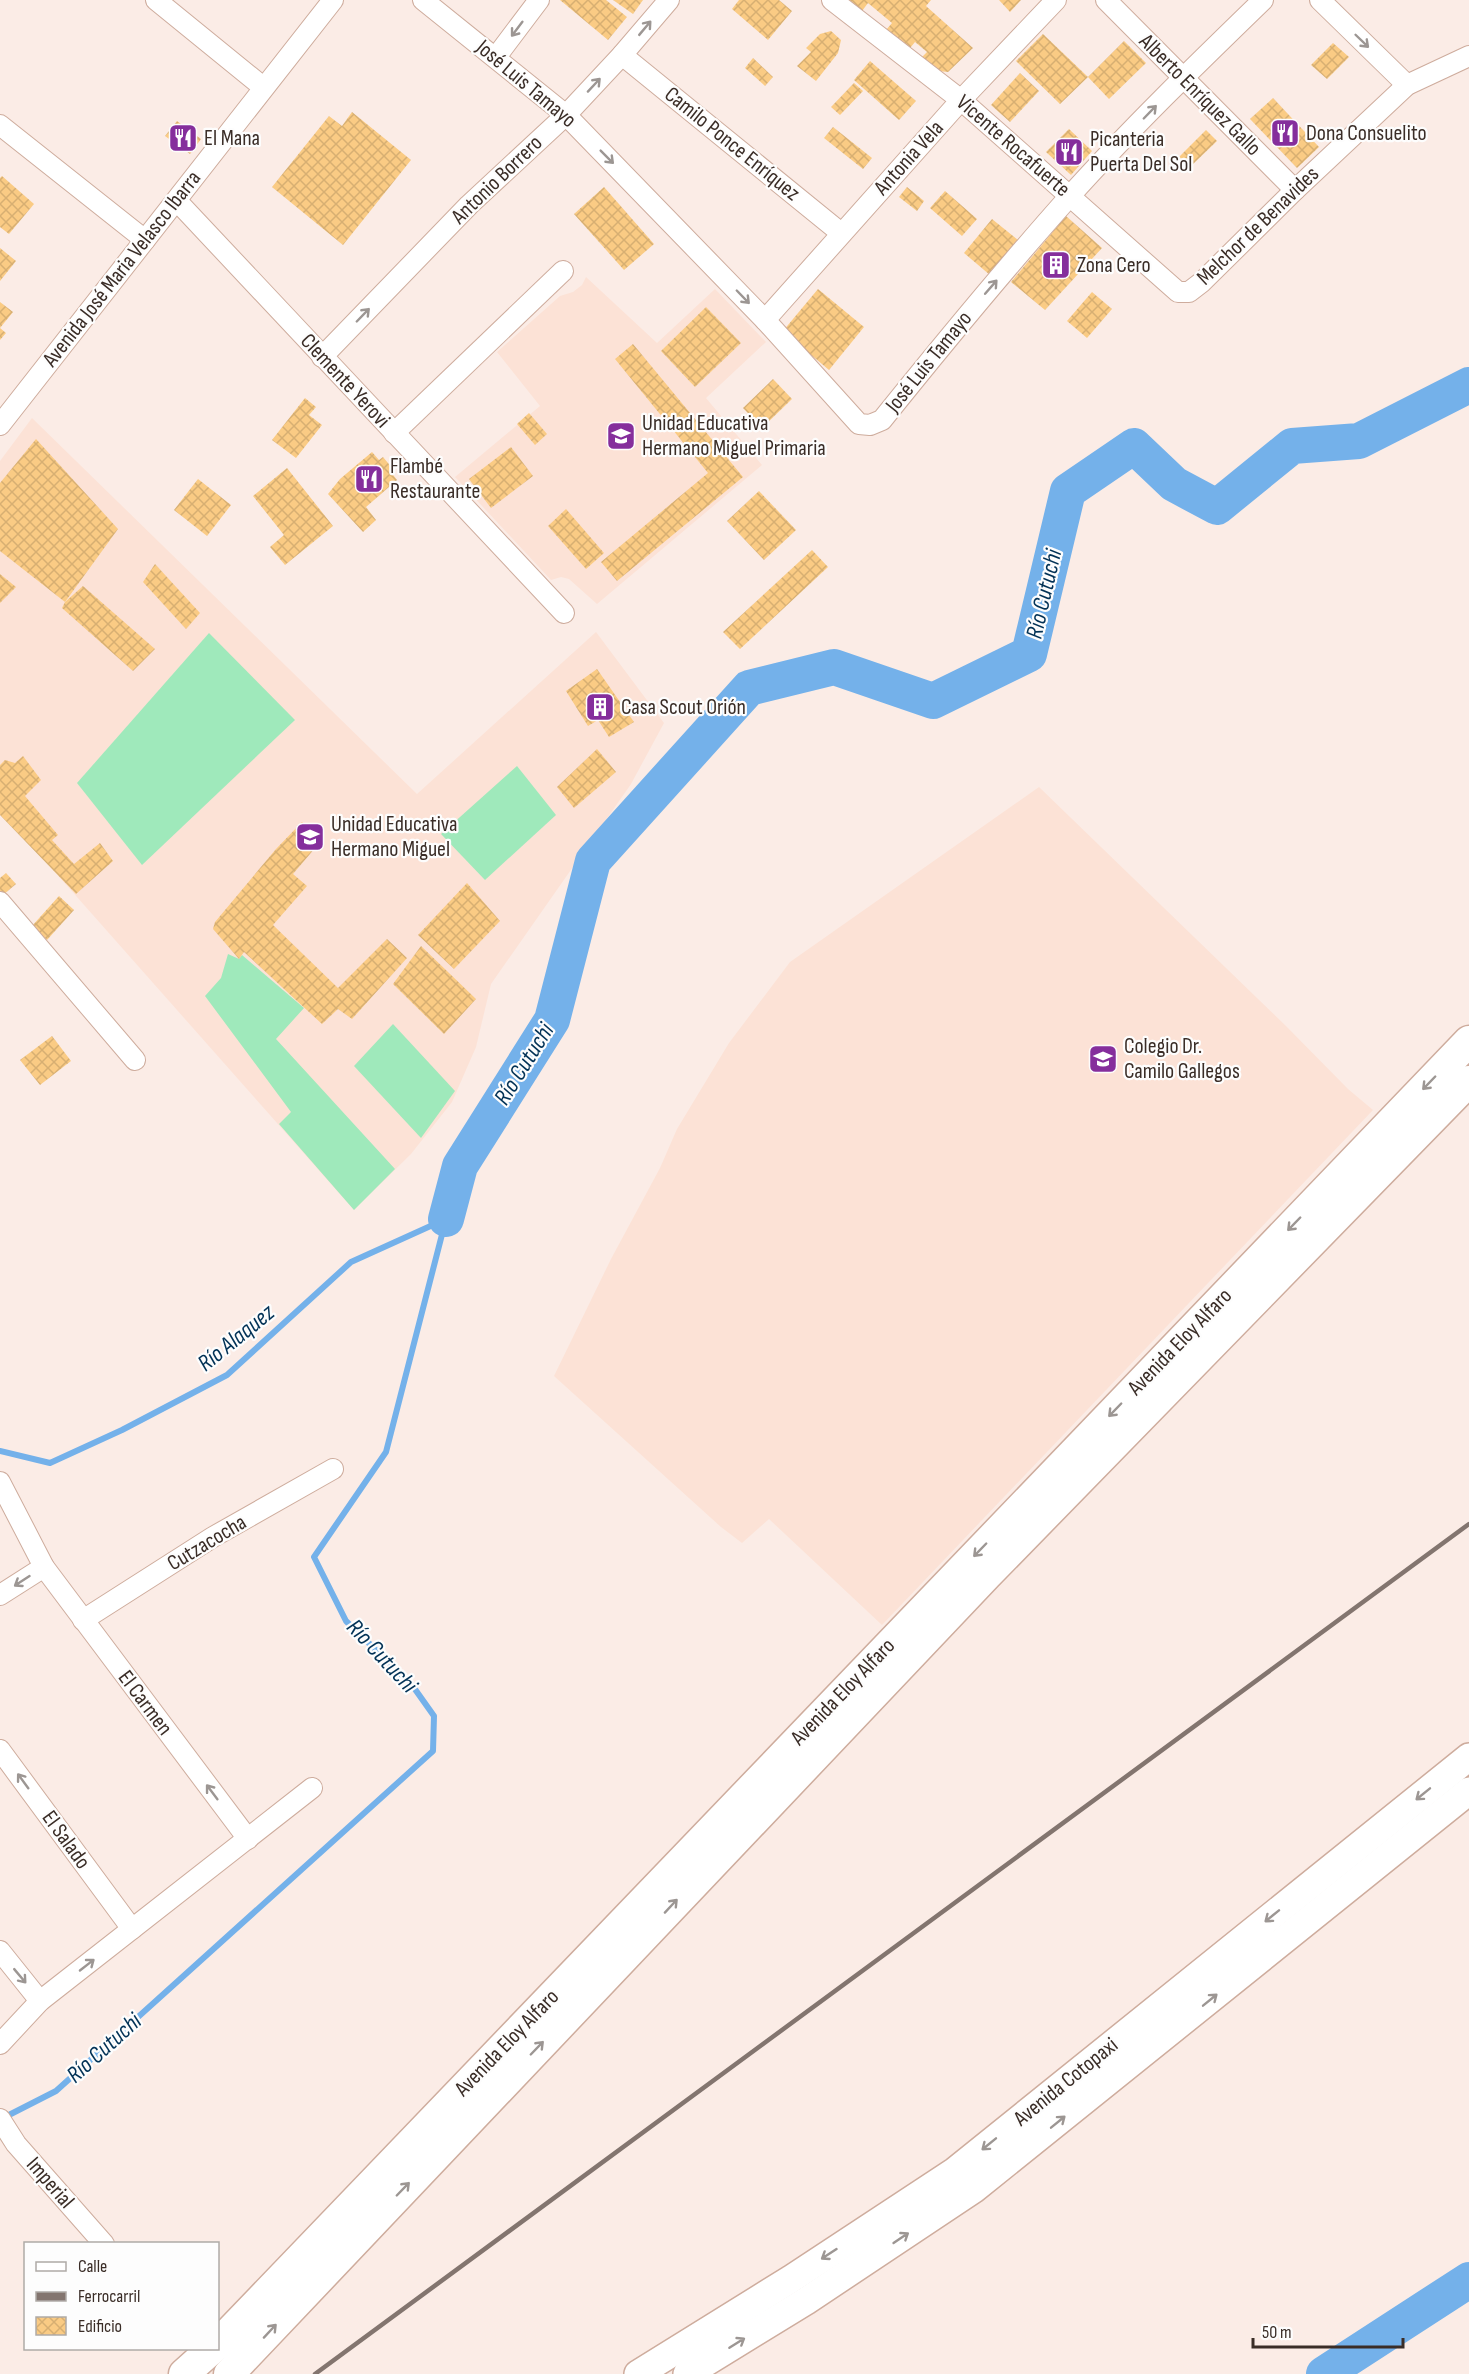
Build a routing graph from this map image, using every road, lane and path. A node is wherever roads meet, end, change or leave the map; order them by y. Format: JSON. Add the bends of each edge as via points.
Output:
{"nodes":[{"id":1,"x":156,"y":0,"type":"edge"},
{"id":2,"x":333,"y":0,"type":"edge"},
{"id":3,"x":423,"y":0,"type":"edge"},
{"id":4,"x":539,"y":0,"type":"edge"},
{"id":5,"x":669,"y":0,"type":"edge"},
{"id":6,"x":832,"y":0,"type":"edge"},
{"id":7,"x":1056,"y":0,"type":"edge"},
{"id":8,"x":1106,"y":0,"type":"edge"},
{"id":9,"x":1263,"y":0,"type":"edge"},
{"id":10,"x":1320,"y":0,"type":"edge"},
{"id":11,"x":622,"y":55,"type":"junction"},
{"id":12,"x":1469,"y":56,"type":"edge"},
{"id":13,"x":496,"y":57,"type":"junction"},
{"id":14,"x":1183,"y":78,"type":"junction"},
{"id":15,"x":1407,"y":85,"type":"junction"},
{"id":16,"x":263,"y":87,"type":"junction"},
{"id":17,"x":961,"y":100,"type":"junction"},
{"id":18,"x":566,"y":115,"type":"junction"},
{"id":19,"x":2,"y":130,"type":"edge"},
{"id":20,"x":1295,"y":190,"type":"junction"},
{"id":21,"x":1070,"y":196,"type":"junction"},
{"id":22,"x":177,"y":201,"type":"junction"},
{"id":23,"x":841,"y":233,"type":"junction"},
{"id":24,"x":145,"y":240,"type":"junction"},
{"id":25,"x":563,"y":271,"type":"dead end"},
{"id":26,"x":1189,"y":291,"type":"joint"},
{"id":27,"x":765,"y":320,"type":"junction"},
{"id":28,"x":322,"y":357,"type":"junction"},
{"id":29,"x":0,"y":425,"type":"edge"},
{"id":30,"x":394,"y":433,"type":"junction"},
{"id":31,"x":564,"y":613,"type":"dead end"},
{"id":32,"x":0,"y":902,"type":"edge"},
{"id":33,"x":1469,"y":1041,"type":"edge"},
{"id":34,"x":135,"y":1060,"type":"dead end"},
{"id":35,"x":1469,"y":1081,"type":"edge"},
{"id":36,"x":333,"y":1469,"type":"dead end"},
{"id":37,"x":0,"y":1482,"type":"edge"},
{"id":38,"x":40,"y":1558,"type":"junction"},
{"id":39,"x":0,"y":1595,"type":"edge"},
{"id":40,"x":83,"y":1620,"type":"junction"},
{"id":41,"x":0,"y":1750,"type":"edge"},
{"id":42,"x":1469,"y":1757,"type":"edge"},
{"id":43,"x":312,"y":1788,"type":"dead end"},
{"id":44,"x":1469,"y":1791,"type":"edge"},
{"id":45,"x":248,"y":1839,"type":"junction"},
{"id":46,"x":132,"y":1929,"type":"junction"},
{"id":47,"x":0,"y":1952,"type":"edge"},
{"id":48,"x":40,"y":2001,"type":"junction"},
{"id":49,"x":0,"y":2044,"type":"edge"},
{"id":50,"x":0,"y":2119,"type":"edge"},
{"id":51,"x":102,"y":2242,"type":"edge"},
{"id":52,"x":219,"y":2337,"type":"edge"},
{"id":53,"x":230,"y":2374,"type":"edge"},
{"id":54,"x":638,"y":2374,"type":"edge"},
{"id":55,"x":687,"y":2374,"type":"edge"}],
"edges":[{"from":1,"to":16,"type":"street"},
{"from":2,"to":16,"type":"street","name":"Avenida José Maria Velasco Ibarra"},
{"from":3,"to":13,"type":"street","name":"José Luis Tamayo"},
{"from":4,"to":13,"type":"street","one_way":true},
{"from":11,"to":5,"type":"street","name":"Antonio Borrero","one_way":true},
{"from":6,"to":17,"type":"street","name":"Vicente Rocafuerte"},
{"from":7,"to":17,"type":"street","name":"Antonia Vela"},
{"from":8,"to":14,"type":"street","name":"Alberto Enríquez Gallo"},
{"from":9,"to":14,"type":"street","name":"José Luis Tamayo"},
{"from":10,"to":15,"type":"street","one_way":true},
{"from":18,"to":11,"type":"street","name":"Antonio Borrero","one_way":true},
{"from":11,"to":23,"type":"street","name":"Camilo Ponce Enríquez"},
{"from":12,"to":15,"type":"street","name":"Melchor de Benavides"},
{"from":13,"to":18,"type":"street","name":"José Luis Tamayo"},
{"from":14,"to":20,"type":"street","name":"Alberto Enríquez Gallo"},
{"from":21,"to":14,"type":"street","name":"José Luis Tamayo","one_way":true},
{"from":15,"to":20,"type":"street","name":"Melchor de Benavides"},
{"from":16,"to":22,"type":"street","name":"Avenida José Maria Velasco Ibarra"},
{"from":17,"to":21,"type":"street","name":"Vicente Rocafuerte"},
{"from":17,"to":23,"type":"street","name":"Antonia Vela"},
{"from":18,"to":27,"type":"street","name":"José Luis Tamayo","one_way":true},
{"from":28,"to":18,"type":"street","name":"Antonio Borrero","one_way":true,"via":[[469,205]]},
{"from":19,"to":24,"type":"street"},
{"from":20,"to":26,"type":"street","name":"Melchor de Benavides"},
{"from":21,"to":26,"type":"street","name":"Vicente Rocafuerte","via":[[1178,292]]},
{"from":27,"to":21,"type":"street","name":"José Luis Tamayo","one_way":true,"via":[[859,424],[870,425],[882,420],[966,315]]},
{"from":22,"to":24,"type":"street","name":"Avenida José Maria Velasco Ibarra"},
{"from":22,"to":28,"type":"street","name":"Clemente Yerovi"},
{"from":23,"to":27,"type":"street","name":"Antonia Vela"},
{"from":24,"to":29,"type":"street","name":"Avenida José Maria Velasco Ibarra"},
{"from":25,"to":30,"type":"street"},
{"from":28,"to":30,"type":"street","name":"Clemente Yerovi"},
{"from":30,"to":31,"type":"street","name":"Clemente Yerovi"},
{"from":32,"to":34,"type":"street"},
{"from":33,"to":52,"type":"main road","name":"Avenida Eloy Alfaro","one_way":true},
{"from":53,"to":35,"type":"main road","name":"Avenida Eloy Alfaro","one_way":true,"via":[[979,1583]]},
{"from":36,"to":40,"type":"street","name":"Cutzacocha","via":[[213,1537]]},
{"from":37,"to":38,"type":"street","name":"El Carmen"},
{"from":38,"to":39,"type":"street","one_way":true},
{"from":38,"to":40,"type":"street","name":"El Carmen"},
{"from":45,"to":40,"type":"street","name":"El Carmen","one_way":true},
{"from":46,"to":41,"type":"street","name":"El Salado","one_way":true},
{"from":42,"to":54,"type":"main road","name":"Avenida Cotopaxi","one_way":true,"via":[[955,2171]]},
{"from":43,"to":45,"type":"street"},
{"from":55,"to":44,"type":"main road","name":"Avenida Cotopaxi","one_way":true,"via":[[806,2301],[974,2189]]},
{"from":45,"to":46,"type":"street"},
{"from":48,"to":46,"type":"street","one_way":true},
{"from":47,"to":48,"type":"street","one_way":true},
{"from":48,"to":49,"type":"street"},
{"from":50,"to":51,"type":"street","name":"Imperial","via":[[16,2144]]}]}
